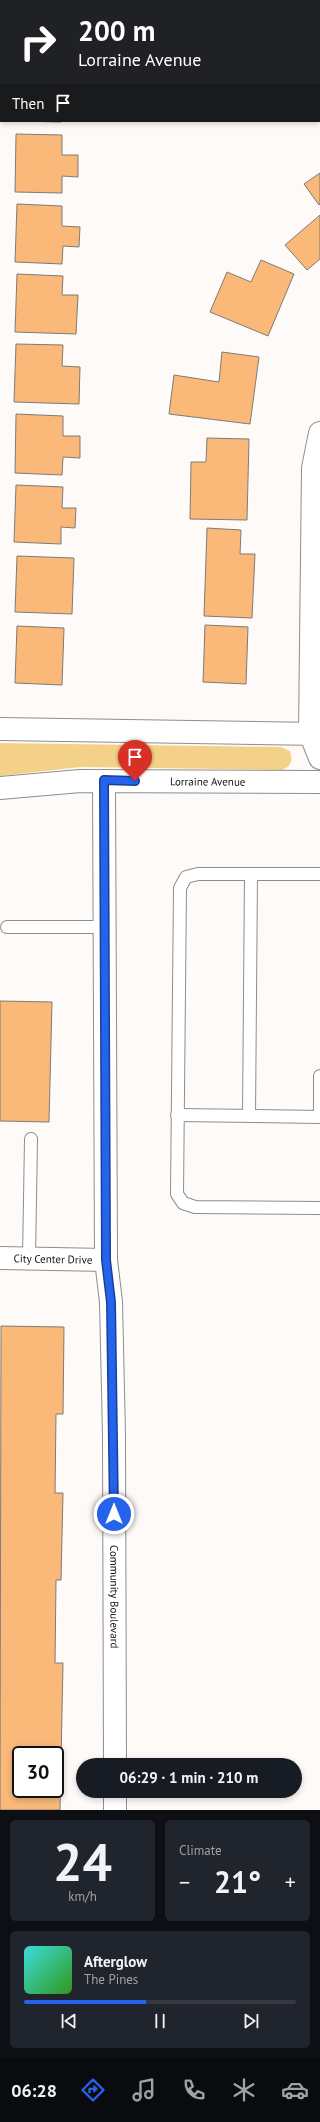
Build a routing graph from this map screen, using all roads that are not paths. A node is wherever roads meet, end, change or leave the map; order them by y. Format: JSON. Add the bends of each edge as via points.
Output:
{"nodes":[{"id":1,"x":320,"y":433,"type":"edge"},
{"id":2,"x":0,"y":729,"type":"edge"},
{"id":3,"x":315,"y":733,"type":"edge"},
{"id":4,"x":320,"y":758,"type":"edge"},
{"id":5,"x":104,"y":780,"type":"junction"},
{"id":6,"x":320,"y":782,"type":"edge"},
{"id":7,"x":0,"y":788,"type":"edge"},
{"id":8,"x":251,"y":874,"type":"junction"},
{"id":9,"x":320,"y":874,"type":"edge"},
{"id":10,"x":7,"y":927,"type":"dead end"},
{"id":11,"x":104,"y":927,"type":"junction"},
{"id":12,"x":320,"y":1076,"type":"edge"},
{"id":13,"x":177,"y":1115,"type":"junction"},
{"id":14,"x":249,"y":1116,"type":"junction"},
{"id":15,"x":320,"y":1117,"type":"edge"},
{"id":16,"x":31,"y":1140,"type":"dead end"},
{"id":17,"x":320,"y":1208,"type":"edge"},
{"id":18,"x":0,"y":1258,"type":"edge"},
{"id":19,"x":29,"y":1258,"type":"junction"},
{"id":20,"x":106,"y":1260,"type":"junction"},
{"id":21,"x":115,"y":1758,"type":"edge"},
{"id":22,"x":115,"y":1798,"type":"edge"},
{"id":23,"x":115,"y":1810,"type":"edge"}],
"edges":[{"from":1,"to":3,"type":"street","via":[[313,468]]},
{"from":2,"to":3,"type":"street"},
{"from":3,"to":4,"type":"street"},
{"from":5,"to":6,"type":"street","name":"Lorraine Avenue"},
{"from":5,"to":7,"type":"street","name":"Lorraine Avenue"},
{"from":5,"to":11,"type":"street","name":"Community Boulevard"},
{"from":8,"to":9,"type":"lane"},
{"from":8,"to":13,"type":"lane","via":[[198,874],[186,877],[180,888]]},
{"from":8,"to":14,"type":"lane"},
{"from":10,"to":11,"type":"lane"},
{"from":11,"to":20,"type":"street","name":"Community Boulevard"},
{"from":12,"to":15,"type":"lane"},
{"from":13,"to":14,"type":"lane"},
{"from":13,"to":17,"type":"lane","via":[[177,1194],[183,1203],[195,1207]]},
{"from":14,"to":15,"type":"lane"},
{"from":16,"to":19,"type":"lane"},
{"from":18,"to":19,"type":"street","name":"City Center Drive"},
{"from":19,"to":20,"type":"street","name":"City Center Drive"},
{"from":20,"to":21,"type":"street","name":"Community Boulevard","via":[[111,1302],[114,1427]]},
{"from":22,"to":23,"type":"street"}]}
